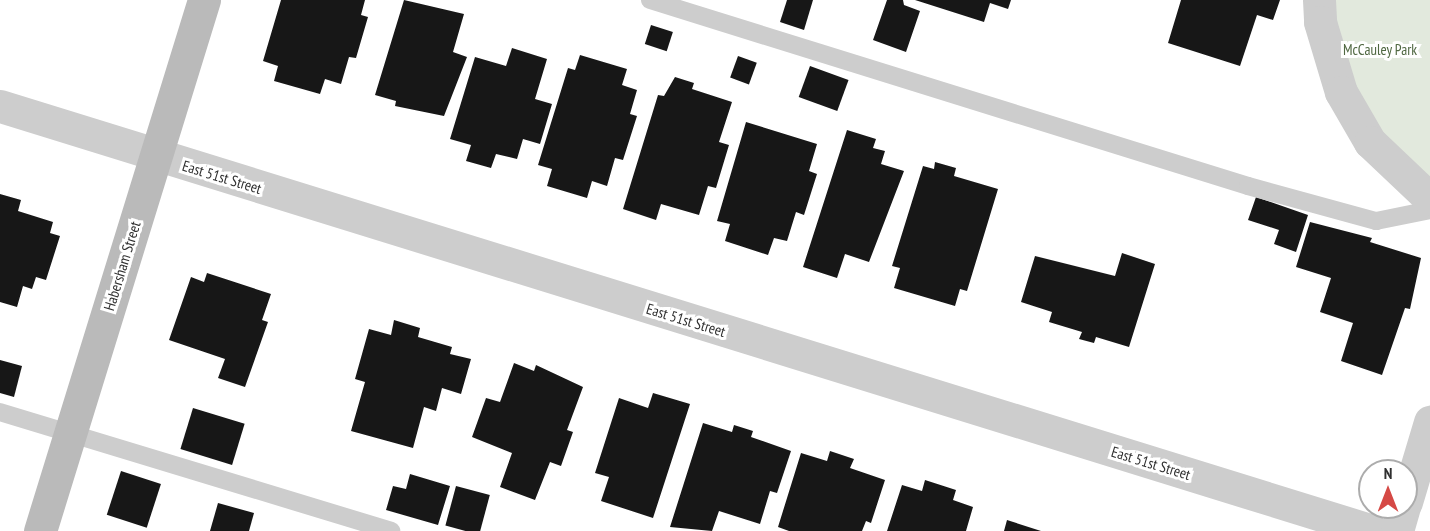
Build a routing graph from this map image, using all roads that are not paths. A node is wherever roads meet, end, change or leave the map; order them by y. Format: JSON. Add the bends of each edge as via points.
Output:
{"nodes":[{"id":1,"x":204,"y":0,"type":"edge"},
{"id":2,"x":650,"y":0,"type":"edge"},
{"id":3,"x":1319,"y":0,"type":"edge"},
{"id":4,"x":0,"y":106,"type":"edge"},
{"id":5,"x":156,"y":156,"type":"junction"},
{"id":6,"x":1430,"y":199,"type":"edge"},
{"id":7,"x":1430,"y":210,"type":"edge"},
{"id":8,"x":0,"y":412,"type":"edge"},
{"id":9,"x":1430,"y":422,"type":"edge"},
{"id":10,"x":70,"y":434,"type":"junction"},
{"id":11,"x":1418,"y":462,"type":"edge"},
{"id":12,"x":40,"y":531,"type":"edge"},
{"id":13,"x":392,"y":531,"type":"edge"},
{"id":14,"x":1373,"y":531,"type":"edge"}],
"edges":[{"from":1,"to":5,"type":"street","name":"Habersham Street"},
{"from":2,"to":7,"type":"lane","via":[[1248,186],[1376,220]]},
{"from":3,"to":6,"type":"street","via":[[1320,22],[1341,92],[1370,142]]},
{"from":4,"to":5,"type":"street","name":"East 51st Street"},
{"from":5,"to":10,"type":"street","name":"Habersham Street"},
{"from":5,"to":14,"type":"street","name":"East 51st Street"},
{"from":8,"to":10,"type":"lane"},
{"from":9,"to":11,"type":"street"},
{"from":10,"to":12,"type":"street","name":"Habersham Street"},
{"from":10,"to":13,"type":"lane"}]}
